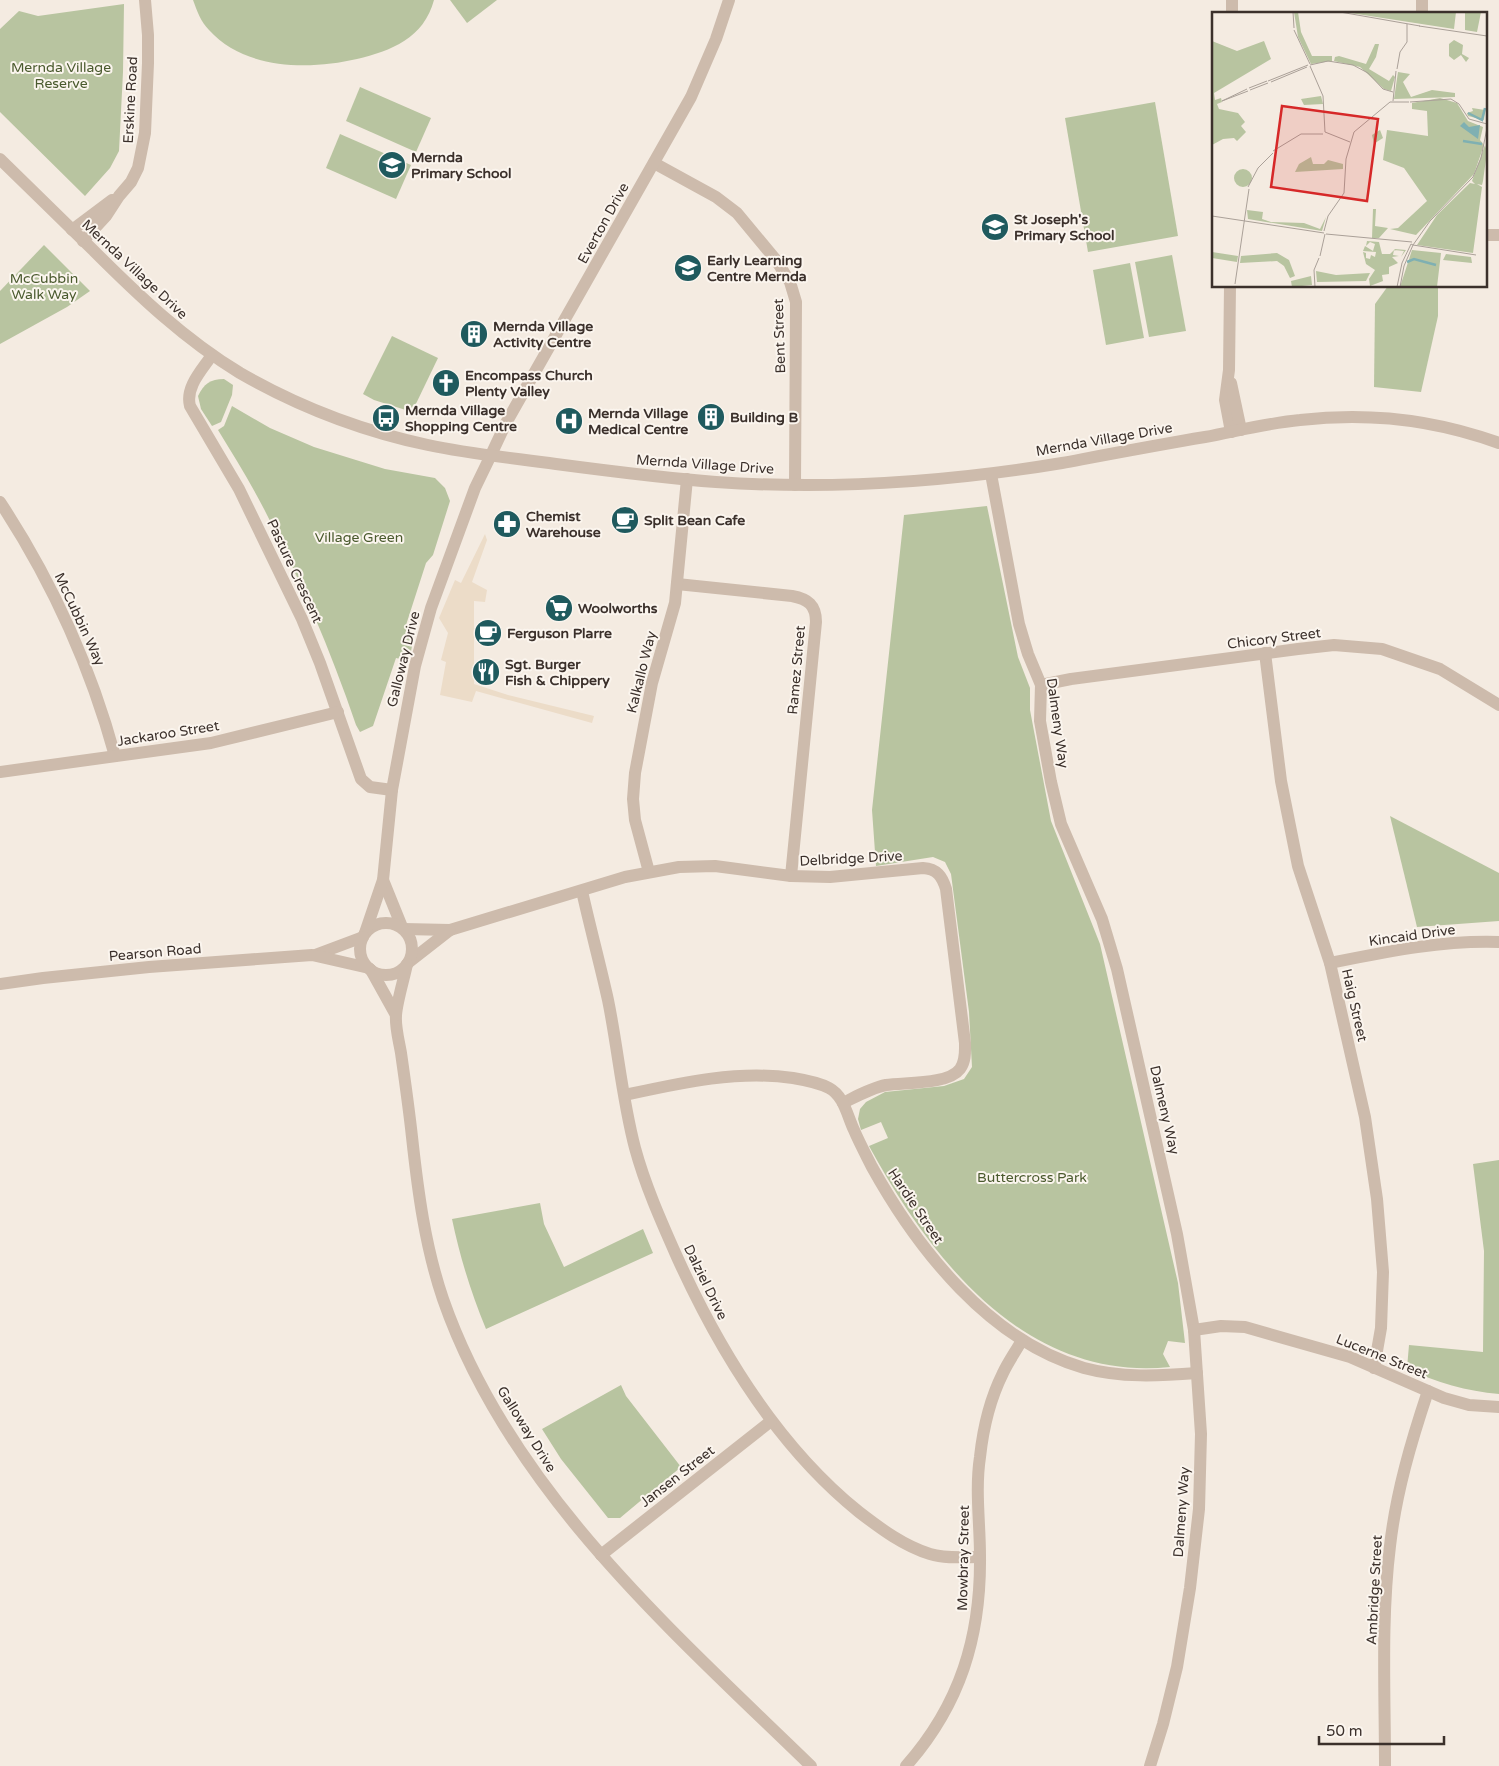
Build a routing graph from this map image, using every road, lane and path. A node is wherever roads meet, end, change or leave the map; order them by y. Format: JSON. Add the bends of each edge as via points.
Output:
{"nodes":[{"id":1,"x":145,"y":0,"type":"edge"},
{"id":2,"x":729,"y":0,"type":"edge"},
{"id":3,"x":0,"y":159,"type":"edge"},
{"id":4,"x":654,"y":163,"type":"junction"},
{"id":5,"x":118,"y":196,"type":"junction"},
{"id":6,"x":72,"y":230,"type":"junction"},
{"id":7,"x":1486,"y":235,"type":"edge"},
{"id":8,"x":1499,"y":235,"type":"edge"},
{"id":9,"x":83,"y":241,"type":"junction"},
{"id":10,"x":1230,"y":288,"type":"edge"},
{"id":11,"x":212,"y":355,"type":"junction"},
{"id":12,"x":1236,"y":431,"type":"junction"},
{"id":13,"x":1499,"y":443,"type":"edge"},
{"id":14,"x":490,"y":455,"type":"junction"},
{"id":15,"x":991,"y":474,"type":"junction"},
{"id":16,"x":687,"y":479,"type":"junction"},
{"id":17,"x":795,"y":485,"type":"junction"},
{"id":18,"x":0,"y":502,"type":"edge"},
{"id":19,"x":677,"y":584,"type":"junction"},
{"id":20,"x":1265,"y":654,"type":"junction"},
{"id":21,"x":1041,"y":685,"type":"junction"},
{"id":22,"x":1499,"y":705,"type":"edge"},
{"id":23,"x":338,"y":712,"type":"junction"},
{"id":24,"x":115,"y":756,"type":"junction"},
{"id":25,"x":0,"y":772,"type":"edge"},
{"id":26,"x":392,"y":790,"type":"junction"},
{"id":27,"x":650,"y":872,"type":"junction"},
{"id":28,"x":791,"y":876,"type":"junction"},
{"id":29,"x":383,"y":880,"type":"junction"},
{"id":30,"x":582,"y":891,"type":"junction"},
{"id":31,"x":403,"y":928,"type":"junction"},
{"id":32,"x":450,"y":930,"type":"junction"},
{"id":33,"x":364,"y":935,"type":"junction"},
{"id":34,"x":1499,"y":942,"type":"edge"},
{"id":35,"x":312,"y":955,"type":"junction"},
{"id":36,"x":408,"y":963,"type":"junction"},
{"id":37,"x":1330,"y":963,"type":"junction"},
{"id":38,"x":370,"y":969,"type":"junction"},
{"id":39,"x":0,"y":984,"type":"edge"},
{"id":40,"x":396,"y":1015,"type":"junction"},
{"id":41,"x":625,"y":1095,"type":"junction"},
{"id":42,"x":843,"y":1103,"type":"junction"},
{"id":43,"x":1194,"y":1330,"type":"junction"},
{"id":44,"x":1022,"y":1340,"type":"junction"},
{"id":45,"x":1374,"y":1368,"type":"junction"},
{"id":46,"x":1197,"y":1373,"type":"junction"},
{"id":47,"x":1428,"y":1391,"type":"junction"},
{"id":48,"x":1499,"y":1407,"type":"edge"},
{"id":49,"x":771,"y":1421,"type":"junction"},
{"id":50,"x":601,"y":1555,"type":"junction"},
{"id":51,"x":980,"y":1558,"type":"junction"},
{"id":52,"x":811,"y":1766,"type":"edge"},
{"id":53,"x":906,"y":1766,"type":"edge"},
{"id":54,"x":1150,"y":1766,"type":"edge"},
{"id":55,"x":1385,"y":1766,"type":"edge"}],
"edges":[{"from":1,"to":5,"type":"street","name":"Erskine Road","via":[[148,63],[144,139],[138,168]]},
{"from":2,"to":4,"type":"street","name":"Everton Drive","via":[[706,65]]},
{"from":3,"to":6,"type":"street","name":"Mernda Village Drive"},
{"from":4,"to":14,"type":"street","name":"Everton Drive"},
{"from":4,"to":17,"type":"street","name":"Bent Street","via":[[716,197],[737,213],[790,282],[796,302]]},
{"from":5,"to":6,"type":"street","name":"Erskine Road"},
{"from":5,"to":9,"type":"street","name":"Erskine Road","via":[[106,216]]},
{"from":6,"to":9,"type":"street","name":"Mernda Village Drive"},
{"from":7,"to":8,"type":"street"},
{"from":9,"to":11,"type":"street","name":"Mernda Village Drive","via":[[166,321]]},
{"from":10,"to":12,"type":"street","via":[[1226,400]]},
{"from":11,"to":14,"type":"street","name":"Mernda Village Drive","via":[[317,412],[374,432]]},
{"from":11,"to":23,"type":"street","name":"Pasture Crescent","via":[[189,393],[190,406],[261,534],[302,619]]},
{"from":12,"to":13,"type":"street","name":"Mernda Village Drive","via":[[1299,420],[1352,416],[1448,427]]},
{"from":12,"to":15,"type":"street","name":"Mernda Village Drive"},
{"from":14,"to":16,"type":"street","name":"Mernda Village Drive"},
{"from":14,"to":26,"type":"street","name":"Galloway Drive","via":[[431,608],[408,699]]},
{"from":15,"to":17,"type":"street","name":"Mernda Village Drive","via":[[896,482]]},
{"from":15,"to":21,"type":"street","name":"Dalmeny Way","via":[[1020,624]]},
{"from":16,"to":17,"type":"street","name":"Mernda Village Drive"},
{"from":16,"to":19,"type":"street","name":"Kalkallo Way"},
{"from":18,"to":24,"type":"street","name":"McCubbin Way","via":[[71,630],[104,713]]},
{"from":19,"to":27,"type":"street","name":"Kalkallo Way","via":[[672,616],[652,683],[635,773],[635,820]]},
{"from":19,"to":28,"type":"street","name":"Ramez Street","via":[[792,596],[807,600],[814,608],[816,622]]},
{"from":20,"to":21,"type":"street","name":"Chicory Street"},
{"from":20,"to":22,"type":"street","name":"Chicory Street","via":[[1334,646],[1382,649],[1440,668]]},
{"from":20,"to":37,"type":"street","name":"Haig Street","via":[[1281,781],[1296,856]]},
{"from":21,"to":43,"type":"street","name":"Dalmeny Way","via":[[1040,721],[1051,782],[1061,824],[1102,919],[1117,970],[1177,1234]]},
{"from":23,"to":24,"type":"street","name":"Jackaroo Street","via":[[211,743]]},
{"from":23,"to":26,"type":"street","name":"Pasture Crescent","via":[[361,779],[370,787]]},
{"from":24,"to":25,"type":"street","name":"Jackaroo Street"},
{"from":26,"to":29,"type":"street","name":"Galloway Drive"},
{"from":27,"to":28,"type":"street","name":"Delbridge Drive","via":[[715,866]]},
{"from":27,"to":30,"type":"street","name":"Delbridge Drive"},
{"from":28,"to":42,"type":"street","name":"Delbridge Drive","via":[[830,877],[929,868],[942,878],[946,890],[965,1043],[963,1063],[949,1077],[886,1086]]},
{"from":29,"to":31,"type":"street","name":"Galloway Drive"},
{"from":29,"to":33,"type":"street","name":"Galloway Drive"},
{"from":30,"to":32,"type":"street","name":"Delbridge Drive"},
{"from":30,"to":41,"type":"street","name":"Dalziel Drive","via":[[608,1000]]},
{"from":31,"to":32,"type":"street","name":"Delbridge Drive"},
{"from":31,"to":33,"type":"street","via":[[387,922],[379,923]]},
{"from":31,"to":36,"type":"street","via":[[412,944]]},
{"from":32,"to":36,"type":"street","name":"Delbridge Drive"},
{"from":33,"to":35,"type":"street","name":"Pearson Road"},
{"from":33,"to":38,"type":"street","via":[[361,954]]},
{"from":34,"to":37,"type":"street","name":"Kincaid Drive","via":[[1446,944]]},
{"from":35,"to":38,"type":"street","name":"Pearson Road"},
{"from":35,"to":39,"type":"street","name":"Pearson Road","via":[[149,966]]},
{"from":36,"to":38,"type":"street","via":[[394,974],[379,974]]},
{"from":36,"to":40,"type":"street","name":"Galloway Drive"},
{"from":37,"to":45,"type":"street","name":"Haig Street","via":[[1365,1118],[1377,1199],[1383,1272],[1381,1328]]},
{"from":38,"to":40,"type":"street","name":"Galloway Drive"},
{"from":40,"to":50,"type":"street","name":"Galloway Drive","via":[[422,1222],[451,1320],[492,1405],[516,1445]]},
{"from":41,"to":42,"type":"street","name":"Hardie Street","via":[[700,1080],[751,1075],[806,1080],[836,1093]]},
{"from":41,"to":49,"type":"street","name":"Dalziel Drive","via":[[636,1148],[669,1240],[712,1328]]},
{"from":42,"to":44,"type":"street","name":"Hardie Street","via":[[882,1185],[920,1242],[969,1297]]},
{"from":43,"to":45,"type":"street","name":"Lucerne Street","via":[[1245,1327],[1350,1357]]},
{"from":43,"to":46,"type":"street","name":"Dalmeny Way"},
{"from":44,"to":46,"type":"street","name":"Hardie Street","via":[[1063,1360],[1111,1374],[1157,1376]]},
{"from":44,"to":51,"type":"street","name":"Mowbray Street","via":[[995,1391],[983,1436],[978,1477]]},
{"from":45,"to":47,"type":"street","name":"Lucerne Street"},
{"from":46,"to":54,"type":"street","name":"Dalmeny Way","via":[[1201,1434],[1199,1509],[1177,1667]]},
{"from":47,"to":48,"type":"street","name":"Lucerne Street","via":[[1469,1405]]},
{"from":47,"to":55,"type":"street","name":"Ambridge Street","via":[[1411,1441],[1390,1545],[1386,1592]]},
{"from":49,"to":50,"type":"street","name":"Jansen Street"},
{"from":49,"to":51,"type":"street","name":"Dalziel Drive","via":[[824,1481],[893,1537],[931,1554]]},
{"from":50,"to":52,"type":"street","name":"Galloway Drive","via":[[688,1646]]},
{"from":51,"to":53,"type":"street","name":"Mowbray Street","via":[[977,1617],[962,1676],[925,1745]]}]}
